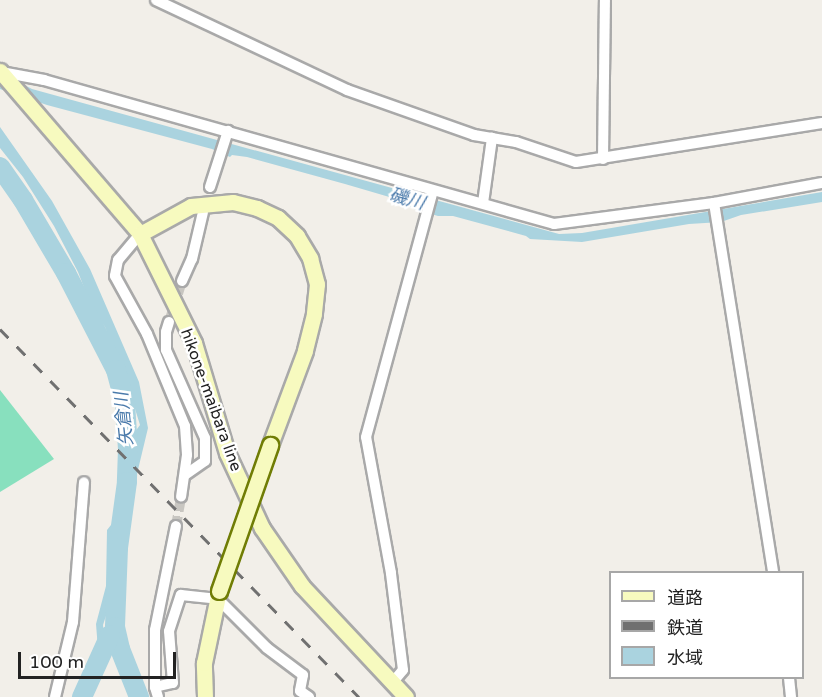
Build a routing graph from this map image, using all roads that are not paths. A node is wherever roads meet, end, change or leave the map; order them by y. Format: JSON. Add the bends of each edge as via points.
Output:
{"nodes":[{"id":1,"x":156,"y":0,"type":"edge"},
{"id":2,"x":605,"y":0,"type":"edge"},
{"id":3,"x":0,"y":72,"type":"edge"},
{"id":4,"x":822,"y":123,"type":"edge"},
{"id":5,"x":227,"y":135,"type":"junction"},
{"id":6,"x":492,"y":138,"type":"junction"},
{"id":7,"x":603,"y":159,"type":"junction"},
{"id":8,"x":822,"y":183,"type":"edge"},
{"id":9,"x":210,"y":187,"type":"dead end"},
{"id":10,"x":433,"y":193,"type":"junction"},
{"id":11,"x":483,"y":203,"type":"junction"},
{"id":12,"x":715,"y":205,"type":"junction"},
{"id":13,"x":203,"y":212,"type":"dead end"},
{"id":14,"x":140,"y":234,"type":"junction"},
{"id":15,"x":182,"y":281,"type":"tunnel mouth"},
{"id":16,"x":169,"y":322,"type":"tunnel mouth"},
{"id":17,"x":185,"y":475,"type":"junction"},
{"id":18,"x":84,"y":482,"type":"dead end"},
{"id":19,"x":181,"y":497,"type":"tunnel mouth"},
{"id":20,"x":176,"y":526,"type":"tunnel mouth"},
{"id":21,"x":772,"y":571,"type":"edge"},
{"id":22,"x":218,"y":595,"type":"junction"},
{"id":23,"x":789,"y":679,"type":"edge"},
{"id":24,"x":392,"y":683,"type":"junction"},
{"id":25,"x":157,"y":692,"type":"edge"},
{"id":26,"x":55,"y":697,"type":"edge"},
{"id":27,"x":205,"y":697,"type":"edge"},
{"id":28,"x":309,"y":697,"type":"edge"},
{"id":29,"x":406,"y":697,"type":"edge"},
{"id":30,"x":791,"y":697,"type":"edge"}],
"edges":[{"from":1,"to":6,"type":"street","via":[[347,90]]},
{"from":2,"to":7,"type":"street"},
{"from":3,"to":5,"type":"street","via":[[44,80]]},
{"from":3,"to":14,"type":"main road","name":"hikone-maibara line"},
{"from":4,"to":7,"type":"street"},
{"from":5,"to":9,"type":"street"},
{"from":5,"to":10,"type":"street"},
{"from":6,"to":7,"type":"street","via":[[576,162]]},
{"from":6,"to":11,"type":"street"},
{"from":8,"to":12,"type":"street"},
{"from":10,"to":11,"type":"street"},
{"from":10,"to":24,"type":"street","via":[[366,437],[391,573],[403,669]]},
{"from":11,"to":12,"type":"street","via":[[554,224]]},
{"from":12,"to":21,"type":"street"},
{"from":13,"to":15,"type":"street","via":[[192,259]]},
{"from":14,"to":17,"type":"street","via":[[118,260],[115,276],[152,344],[185,426]]},
{"from":14,"to":22,"type":"main road","bridge":true,"via":[[191,206],[233,202],[256,208],[278,218],[297,236],[310,258],[316,284],[305,351]]},
{"from":14,"to":24,"type":"main road","name":"hikone-maibara line","via":[[194,343],[227,453],[262,528],[302,586]]},
{"from":16,"to":17,"type":"street","via":[[166,350],[205,438],[205,461]]},
{"from":17,"to":19,"type":"street"},
{"from":18,"to":26,"type":"street","via":[[73,622]]},
{"from":20,"to":25,"type":"street","via":[[155,630]]},
{"from":22,"to":25,"type":"street","via":[[181,595],[169,631],[173,683]]},
{"from":22,"to":27,"type":"main road","via":[[204,663]]},
{"from":22,"to":28,"type":"street","via":[[267,648],[303,675],[300,691]]},
{"from":23,"to":30,"type":"street"},
{"from":24,"to":29,"type":"main road","name":"hikone-maibara line"}]}
